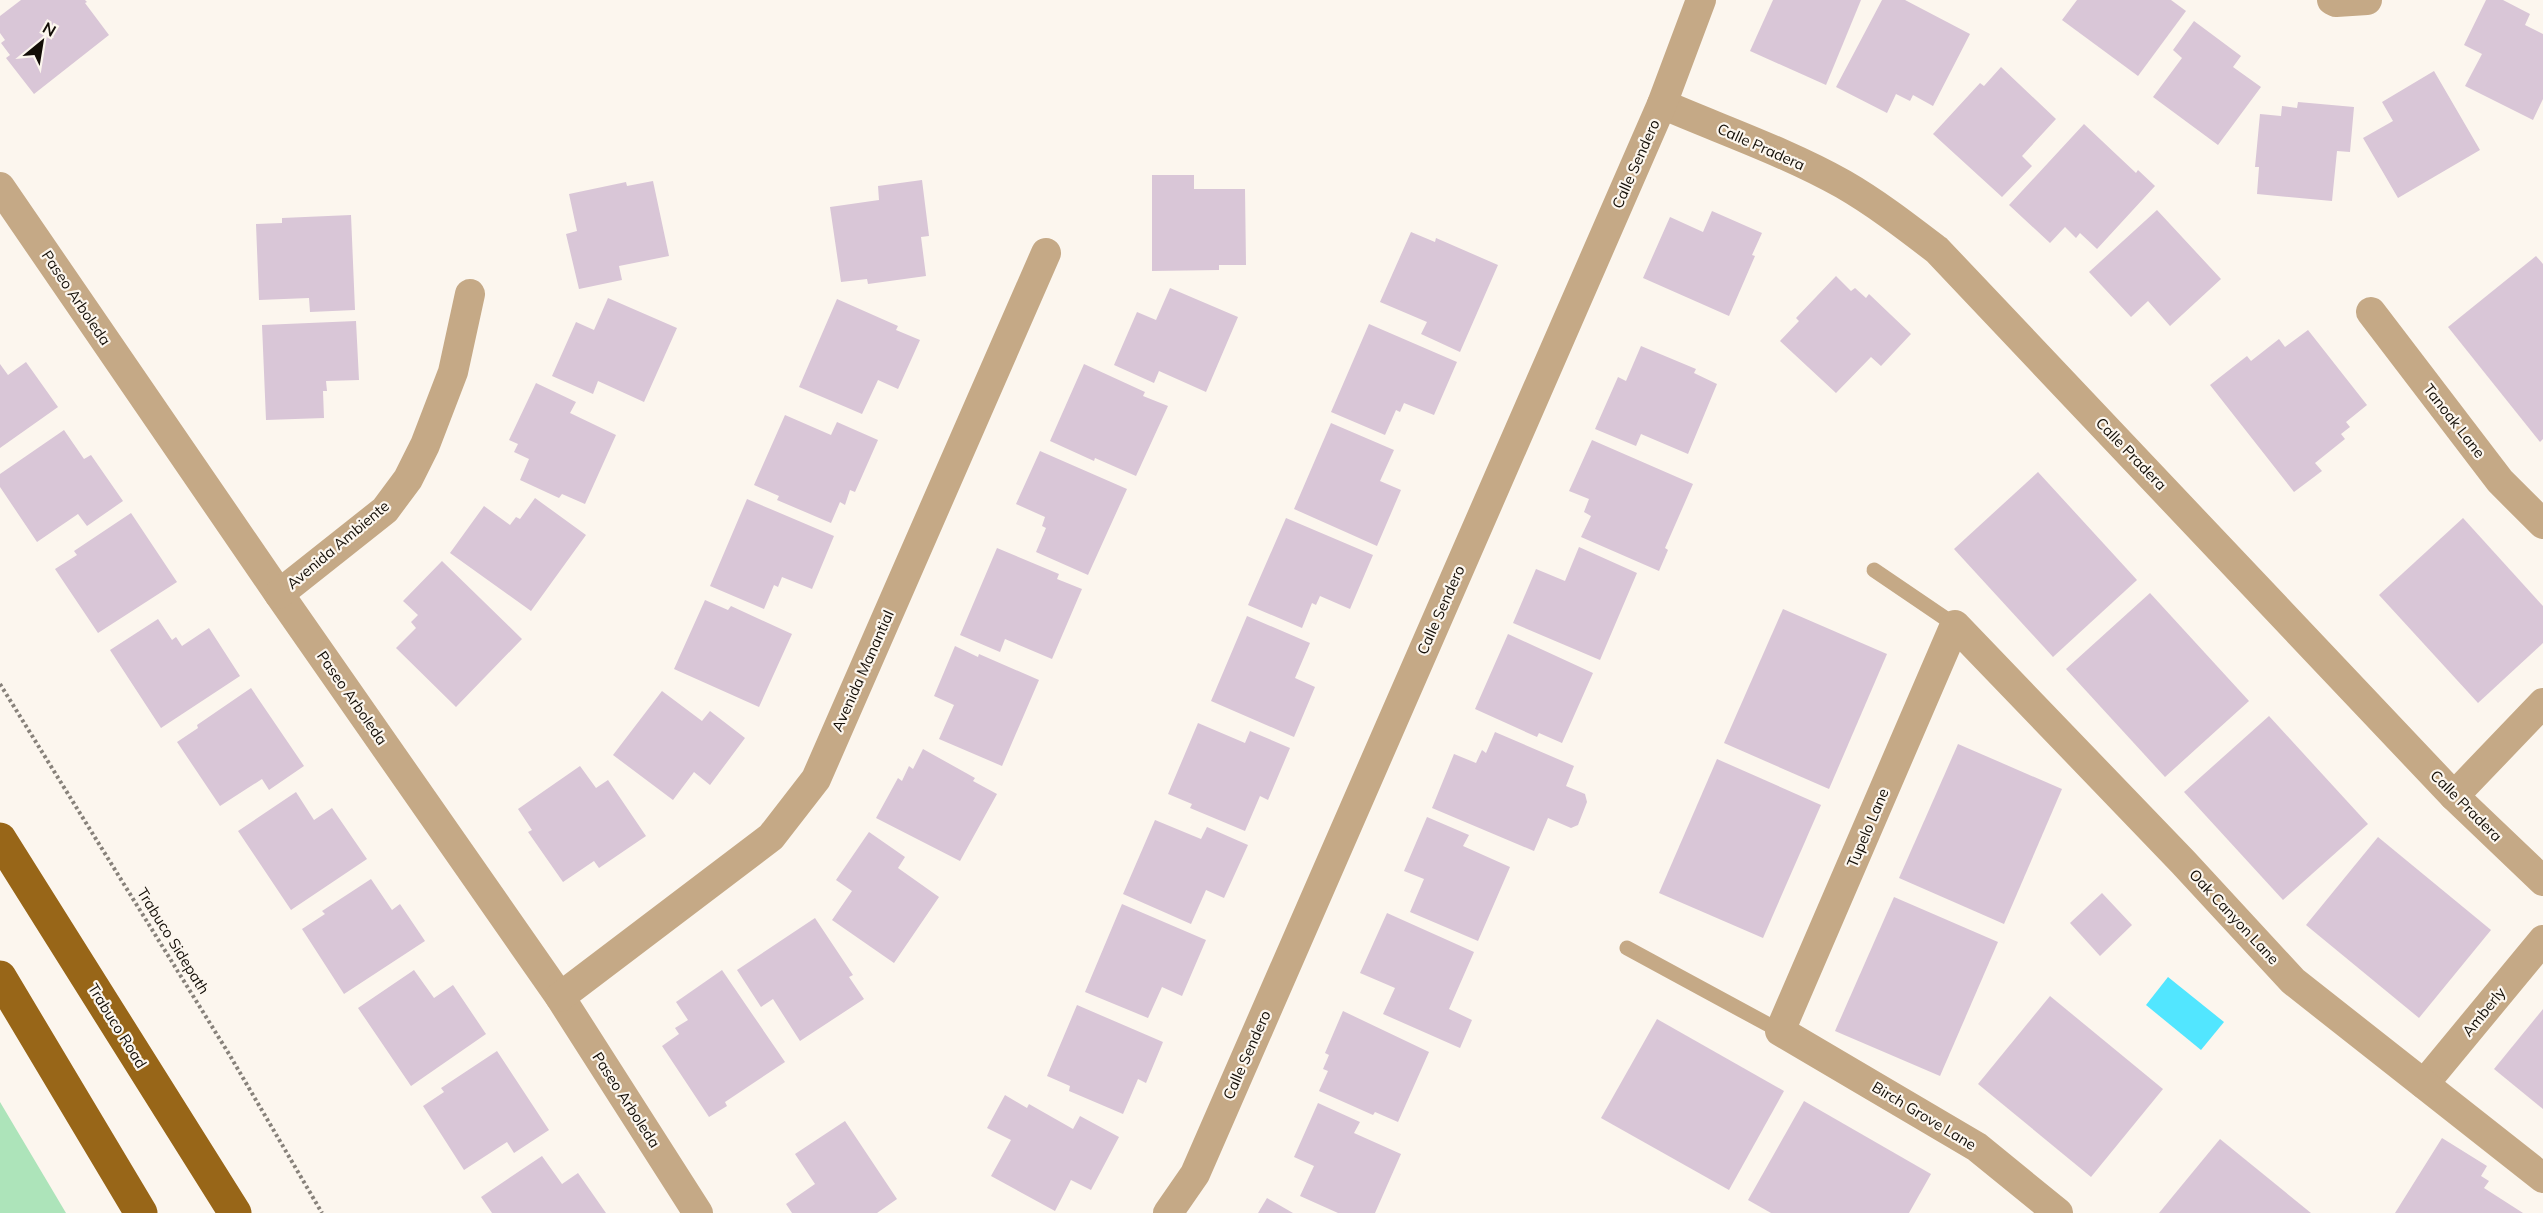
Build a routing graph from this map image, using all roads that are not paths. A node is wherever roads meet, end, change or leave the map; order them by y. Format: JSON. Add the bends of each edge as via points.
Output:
{"nodes":[{"id":1,"x":1701,"y":0,"type":"edge"},
{"id":2,"x":2332,"y":0,"type":"edge"},
{"id":3,"x":2365,"y":1,"type":"edge"},
{"id":4,"x":1662,"y":104,"type":"junction"},
{"id":5,"x":0,"y":187,"type":"edge"},
{"id":6,"x":1046,"y":253,"type":"dead end"},
{"id":7,"x":470,"y":294,"type":"dead end"},
{"id":8,"x":2372,"y":312,"type":"dead end"},
{"id":9,"x":2543,"y":524,"type":"edge"},
{"id":10,"x":1874,"y":570,"type":"dead end"},
{"id":11,"x":279,"y":594,"type":"junction"},
{"id":12,"x":1955,"y":625,"type":"junction"},
{"id":13,"x":2543,"y":703,"type":"edge"},
{"id":14,"x":2454,"y":796,"type":"junction"},
{"id":15,"x":0,"y":839,"type":"edge"},
{"id":16,"x":2543,"y":881,"type":"edge"},
{"id":17,"x":2543,"y":940,"type":"edge"},
{"id":18,"x":1627,"y":948,"type":"dead end"},
{"id":19,"x":0,"y":977,"type":"edge"},
{"id":20,"x":560,"y":996,"type":"junction"},
{"id":21,"x":1780,"y":1031,"type":"junction"},
{"id":22,"x":2424,"y":1084,"type":"junction"},
{"id":23,"x":2543,"y":1178,"type":"edge"},
{"id":24,"x":141,"y":1213,"type":"edge"},
{"id":25,"x":235,"y":1213,"type":"edge"},
{"id":26,"x":698,"y":1213,"type":"edge"},
{"id":27,"x":1168,"y":1213,"type":"edge"},
{"id":28,"x":2058,"y":1213,"type":"edge"}],
"edges":[{"from":1,"to":4,"type":"street","name":"Calle Sendero"},
{"from":2,"to":3,"type":"street"},
{"from":4,"to":14,"type":"street","name":"Calle Pradera","via":[[1842,184],[1894,216],[1937,250]]},
{"from":4,"to":27,"type":"street","name":"Calle Sendero","via":[[1195,1174]]},
{"from":5,"to":11,"type":"street","name":"Paseo Arboleda"},
{"from":6,"to":20,"type":"street","name":"Avenida Manantial","via":[[816,778],[771,837]]},
{"from":7,"to":11,"type":"street","name":"Avenida Ambiente","via":[[453,372],[408,479],[385,510]]},
{"from":8,"to":9,"type":"street","name":"Tanoak Lane","via":[[2500,480]]},
{"from":10,"to":12,"type":"lane"},
{"from":11,"to":20,"type":"street","name":"Paseo Arboleda"},
{"from":12,"to":21,"type":"street","name":"Tupelo Lane"},
{"from":12,"to":22,"type":"street","name":"Oak Canyon Lane","via":[[2294,981]]},
{"from":13,"to":14,"type":"street"},
{"from":14,"to":16,"type":"street","name":"Calle Pradera"},
{"from":15,"to":25,"type":"main road","name":"Trabuco Road"},
{"from":17,"to":22,"type":"street","name":"Amberly"},
{"from":18,"to":21,"type":"lane"},
{"from":19,"to":24,"type":"main road"},
{"from":20,"to":26,"type":"street","name":"Paseo Arboleda"},
{"from":21,"to":28,"type":"street","name":"Birch Grove Lane","via":[[1977,1147]]},
{"from":22,"to":23,"type":"street","name":"Oak Canyon Lane"}]}
